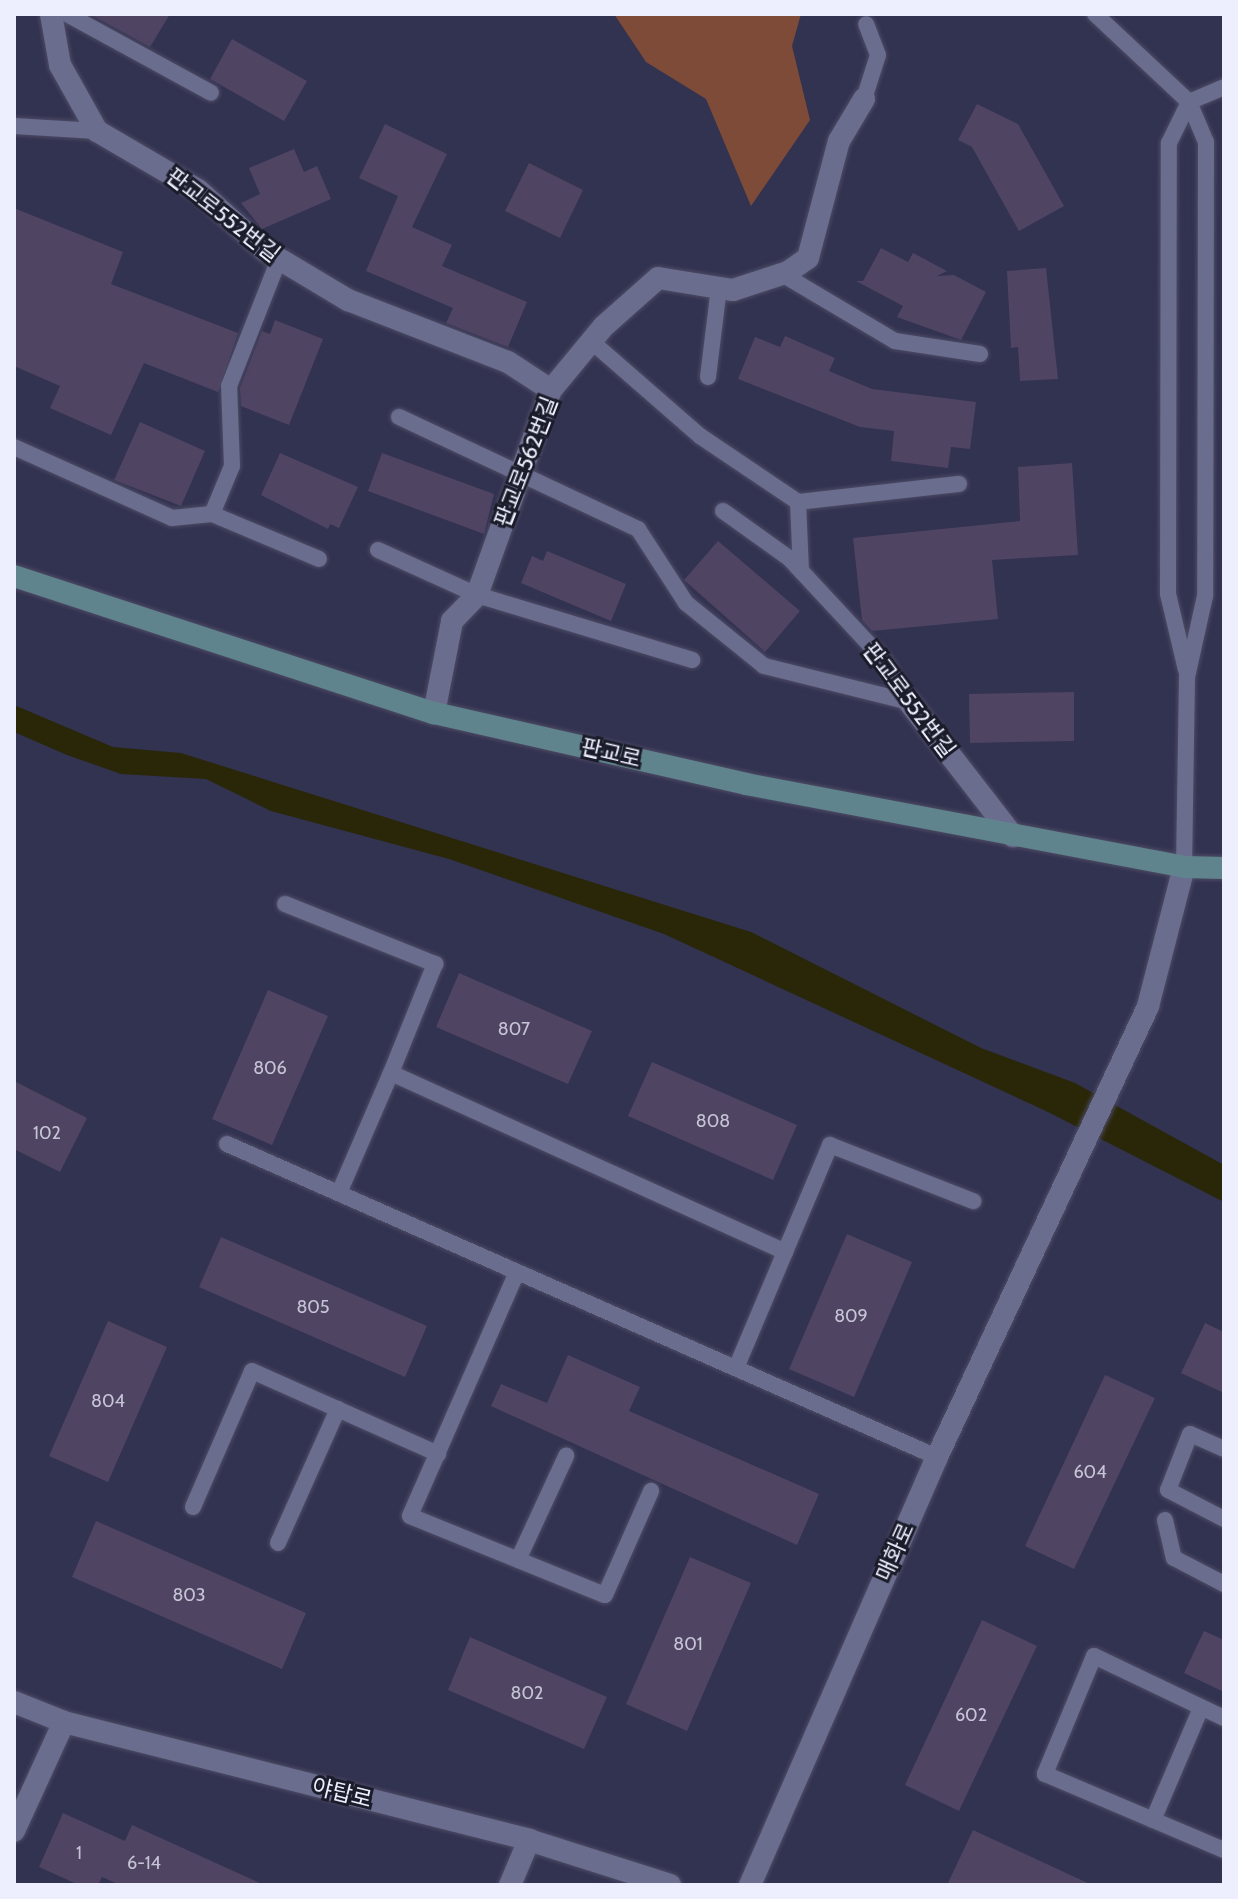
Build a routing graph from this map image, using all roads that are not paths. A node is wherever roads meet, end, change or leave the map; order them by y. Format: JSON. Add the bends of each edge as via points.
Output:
{"nodes":[{"id":1,"x":51,"y":14,"type":"edge"},
{"id":2,"x":67,"y":14,"type":"edge"},
{"id":3,"x":1095,"y":14,"type":"edge"},
{"id":4,"x":866,"y":24,"type":"dead end"},
{"id":5,"x":1224,"y":87,"type":"edge"},
{"id":6,"x":211,"y":93,"type":"dead end"},
{"id":7,"x":864,"y":99,"type":"joint"},
{"id":8,"x":1189,"y":102,"type":"junction"},
{"id":9,"x":14,"y":126,"type":"edge"},
{"id":10,"x":97,"y":131,"type":"junction"},
{"id":11,"x":279,"y":259,"type":"junction"},
{"id":12,"x":782,"y":274,"type":"junction"},
{"id":13,"x":719,"y":287,"type":"junction"},
{"id":14,"x":591,"y":341,"type":"junction"},
{"id":15,"x":980,"y":354,"type":"dead end"},
{"id":16,"x":708,"y":377,"type":"dead end"},
{"id":17,"x":551,"y":390,"type":"junction"},
{"id":18,"x":399,"y":417,"type":"dead end"},
{"id":19,"x":14,"y":447,"type":"edge"},
{"id":20,"x":521,"y":470,"type":"junction"},
{"id":21,"x":959,"y":484,"type":"dead end"},
{"id":22,"x":798,"y":502,"type":"junction"},
{"id":23,"x":723,"y":511,"type":"dead end"},
{"id":24,"x":212,"y":514,"type":"junction"},
{"id":25,"x":378,"y":550,"type":"dead end"},
{"id":26,"x":319,"y":559,"type":"dead end"},
{"id":27,"x":801,"y":571,"type":"junction"},
{"id":28,"x":14,"y":576,"type":"edge"},
{"id":29,"x":477,"y":595,"type":"junction"},
{"id":30,"x":692,"y":660,"type":"dead end"},
{"id":31,"x":1187,"y":677,"type":"junction"},
{"id":32,"x":909,"y":702,"type":"junction"},
{"id":33,"x":434,"y":713,"type":"junction"},
{"id":34,"x":1013,"y":836,"type":"junction"},
{"id":35,"x":1184,"y":867,"type":"junction"},
{"id":36,"x":1224,"y":868,"type":"edge"},
{"id":37,"x":285,"y":904,"type":"dead end"},
{"id":38,"x":391,"y":1073,"type":"junction"},
{"id":39,"x":227,"y":1144,"type":"dead end"},
{"id":40,"x":339,"y":1193,"type":"junction"},
{"id":41,"x":973,"y":1201,"type":"dead end"},
{"id":42,"x":785,"y":1252,"type":"junction"},
{"id":43,"x":517,"y":1272,"type":"junction"},
{"id":44,"x":736,"y":1368,"type":"junction"},
{"id":45,"x":338,"y":1409,"type":"junction"},
{"id":46,"x":1224,"y":1449,"type":"edge"},
{"id":47,"x":438,"y":1454,"type":"junction"},
{"id":48,"x":566,"y":1456,"type":"dead end"},
{"id":49,"x":937,"y":1457,"type":"junction"},
{"id":50,"x":651,"y":1491,"type":"dead end"},
{"id":51,"x":193,"y":1507,"type":"dead end"},
{"id":52,"x":1224,"y":1519,"type":"edge"},
{"id":53,"x":1165,"y":1520,"type":"dead end"},
{"id":54,"x":278,"y":1543,"type":"dead end"},
{"id":55,"x":518,"y":1560,"type":"junction"},
{"id":56,"x":1224,"y":1584,"type":"edge"},
{"id":57,"x":14,"y":1702,"type":"edge"},
{"id":58,"x":1201,"y":1708,"type":"junction"},
{"id":59,"x":1224,"y":1718,"type":"edge"},
{"id":60,"x":64,"y":1722,"type":"junction"},
{"id":61,"x":1153,"y":1820,"type":"junction"},
{"id":62,"x":14,"y":1831,"type":"edge"},
{"id":63,"x":529,"y":1840,"type":"junction"},
{"id":64,"x":1224,"y":1850,"type":"edge"},
{"id":65,"x":510,"y":1885,"type":"edge"},
{"id":66,"x":670,"y":1885,"type":"edge"},
{"id":67,"x":750,"y":1885,"type":"edge"}],
"edges":[{"from":1,"to":10,"type":"street","via":[[60,65]]},
{"from":2,"to":6,"type":"lane"},
{"from":3,"to":8,"type":"lane"},
{"from":4,"to":7,"type":"lane","via":[[878,55]]},
{"from":5,"to":8,"type":"lane"},
{"from":7,"to":12,"type":"street","name":"판교로562번길","via":[[839,141],[808,258]]},
{"from":8,"to":31,"type":"lane","via":[[1206,142],[1207,331],[1205,596]]},
{"from":8,"to":31,"type":"lane","via":[[1169,143],[1168,594]]},
{"from":9,"to":10,"type":"lane"},
{"from":10,"to":11,"type":"street","name":"판교로552번길","via":[[198,190]]},
{"from":11,"to":17,"type":"street","name":"판교로552번길","via":[[348,300],[508,362]]},
{"from":11,"to":24,"type":"lane","via":[[229,386],[232,466]]},
{"from":12,"to":13,"type":"street","name":"판교로562번길","via":[[733,290]]},
{"from":12,"to":15,"type":"lane","via":[[895,341]]},
{"from":13,"to":14,"type":"street","name":"판교로562번길","via":[[658,278]]},
{"from":13,"to":16,"type":"lane"},
{"from":14,"to":17,"type":"street","name":"판교로562번길"},
{"from":14,"to":22,"type":"lane","via":[[700,436]]},
{"from":17,"to":20,"type":"street","name":"판교로562번길"},
{"from":18,"to":20,"type":"lane"},
{"from":19,"to":24,"type":"lane","via":[[172,518]]},
{"from":20,"to":29,"type":"street","name":"판교로562번길"},
{"from":20,"to":32,"type":"lane","via":[[638,529],[686,603],[764,666]]},
{"from":21,"to":22,"type":"lane"},
{"from":22,"to":27,"type":"lane"},
{"from":23,"to":27,"type":"lane","name":"판교로552번길"},
{"from":24,"to":26,"type":"lane"},
{"from":25,"to":29,"type":"lane"},
{"from":27,"to":32,"type":"lane","name":"판교로552번길","via":[[883,659]]},
{"from":28,"to":33,"type":"main road","name":"판교로"},
{"from":29,"to":30,"type":"lane"},
{"from":29,"to":33,"type":"street","name":"판교로562번길","via":[[452,621]]},
{"from":31,"to":35,"type":"lane"},
{"from":32,"to":34,"type":"street","name":"판교로552번길"},
{"from":33,"to":34,"type":"main road","name":"판교로"},
{"from":34,"to":35,"type":"main road","name":"판교로"},
{"from":35,"to":36,"type":"main road","name":"판교로"},
{"from":35,"to":49,"type":"street","name":"매화로","via":[[1148,1006]]},
{"from":37,"to":38,"type":"lane","via":[[435,964]]},
{"from":38,"to":40,"type":"lane"},
{"from":38,"to":42,"type":"lane"},
{"from":39,"to":40,"type":"lane"},
{"from":40,"to":43,"type":"lane"},
{"from":41,"to":42,"type":"lane","via":[[830,1145]]},
{"from":42,"to":44,"type":"lane"},
{"from":43,"to":44,"type":"lane"},
{"from":43,"to":47,"type":"lane"},
{"from":44,"to":49,"type":"lane"},
{"from":45,"to":47,"type":"lane"},
{"from":45,"to":51,"type":"lane","via":[[252,1371]]},
{"from":45,"to":54,"type":"lane"},
{"from":46,"to":52,"type":"lane","via":[[1190,1434],[1168,1490]]},
{"from":47,"to":55,"type":"lane","via":[[410,1516]]},
{"from":48,"to":55,"type":"lane"},
{"from":49,"to":67,"type":"street","name":"매화로"},
{"from":50,"to":55,"type":"lane","via":[[605,1595]]},
{"from":53,"to":56,"type":"lane","via":[[1174,1558]]},
{"from":57,"to":60,"type":"street","name":"야탑로"},
{"from":58,"to":59,"type":"lane"},
{"from":58,"to":61,"type":"lane"},
{"from":58,"to":61,"type":"lane","via":[[1094,1656],[1045,1774]]},
{"from":60,"to":62,"type":"street"},
{"from":60,"to":63,"type":"street","name":"야탑로"},
{"from":61,"to":64,"type":"lane"},
{"from":63,"to":65,"type":"street"},
{"from":63,"to":66,"type":"street","name":"야탑로"}]}
